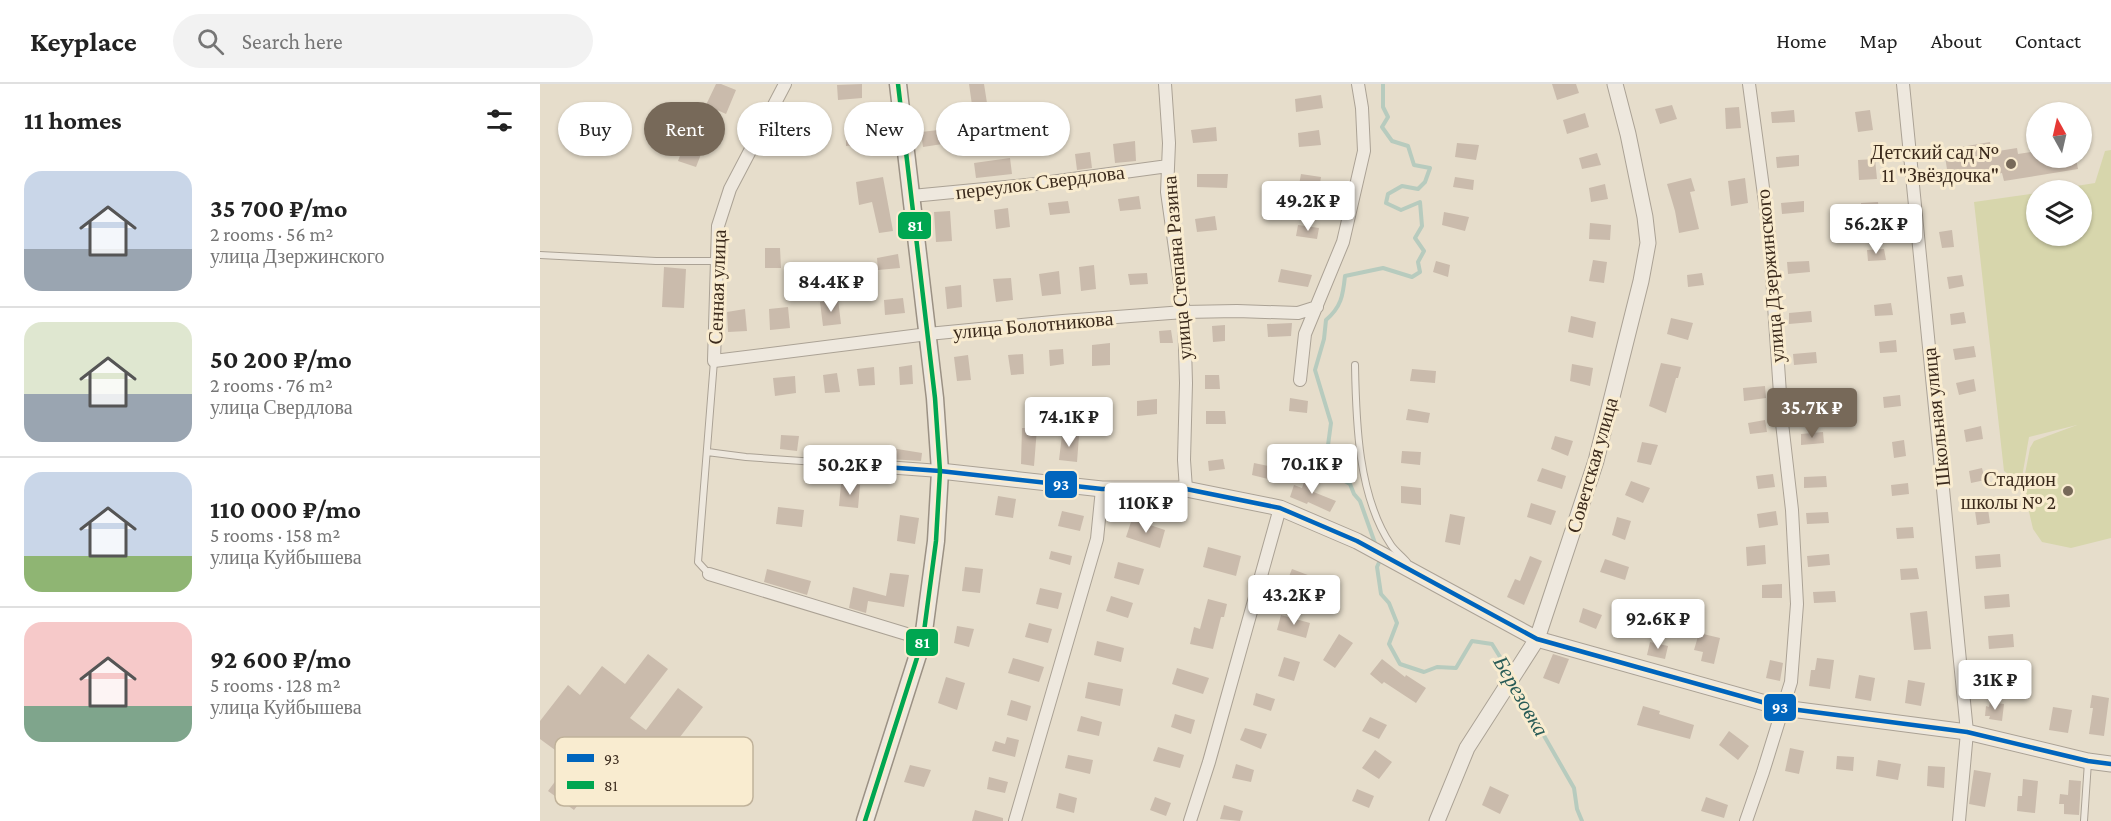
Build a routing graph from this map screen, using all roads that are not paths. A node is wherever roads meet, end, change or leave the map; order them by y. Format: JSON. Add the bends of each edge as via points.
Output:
{"nodes":[{"id":1,"x":785,"y":84,"type":"edge"},
{"id":2,"x":898,"y":84,"type":"edge"},
{"id":3,"x":1165,"y":84,"type":"edge"},
{"id":4,"x":1358,"y":84,"type":"edge"},
{"id":5,"x":1615,"y":84,"type":"edge"},
{"id":6,"x":1749,"y":84,"type":"edge"},
{"id":7,"x":1903,"y":84,"type":"edge"},
{"id":8,"x":1168,"y":166,"type":"junction"},
{"id":9,"x":912,"y":196,"type":"junction"},
{"id":10,"x":540,"y":255,"type":"edge"},
{"id":11,"x":718,"y":261,"type":"junction"},
{"id":12,"x":1317,"y":307,"type":"junction"},
{"id":13,"x":1184,"y":312,"type":"junction"},
{"id":14,"x":928,"y":334,"type":"junction"},
{"id":15,"x":714,"y":361,"type":"junction"},
{"id":16,"x":1355,"y":365,"type":"dead end"},
{"id":17,"x":1300,"y":380,"type":"dead end"},
{"id":18,"x":707,"y":452,"type":"junction"},
{"id":19,"x":816,"y":462,"type":"joint"},
{"id":20,"x":940,"y":471,"type":"junction"},
{"id":21,"x":1102,"y":489,"type":"junction"},
{"id":22,"x":1186,"y":489,"type":"junction"},
{"id":23,"x":1281,"y":507,"type":"junction"},
{"id":24,"x":1418,"y":573,"type":"junction"},
{"id":25,"x":709,"y":574,"type":"joint"},
{"id":26,"x":923,"y":639,"type":"junction"},
{"id":27,"x":1537,"y":639,"type":"junction"},
{"id":28,"x":1783,"y":708,"type":"junction"},
{"id":29,"x":1967,"y":732,"type":"junction"},
{"id":30,"x":2088,"y":761,"type":"junction"},
{"id":31,"x":2111,"y":764,"type":"edge"},
{"id":32,"x":865,"y":821,"type":"edge"},
{"id":33,"x":1016,"y":821,"type":"edge"},
{"id":34,"x":1190,"y":821,"type":"edge"},
{"id":35,"x":1437,"y":821,"type":"edge"},
{"id":36,"x":1746,"y":821,"type":"edge"},
{"id":37,"x":1959,"y":821,"type":"edge"},
{"id":38,"x":2084,"y":821,"type":"edge"}],
"edges":[{"from":1,"to":11,"type":"street","name":"Сенная улица","via":[[730,189],[718,226]]},
{"from":2,"to":9,"type":"main road"},
{"from":3,"to":8,"type":"street","name":"улица Степана Разина"},
{"from":4,"to":12,"type":"street","via":[[1364,151],[1343,242]]},
{"from":5,"to":27,"type":"street","name":"Советская улица","via":[[1646,217],[1648,243],[1596,461]]},
{"from":6,"to":28,"type":"street","name":"улица Дзержинского","via":[[1769,232],[1792,510],[1797,604],[1791,682]]},
{"from":7,"to":29,"type":"street","name":"Школьная улица"},
{"from":8,"to":9,"type":"street","name":"переулок Свердлова","via":[[1059,182]]},
{"from":8,"to":13,"type":"street","name":"улица Степана Разина","via":[[1167,192]]},
{"from":9,"to":14,"type":"main road"},
{"from":10,"to":11,"type":"lane"},
{"from":11,"to":15,"type":"street","name":"Сенная улица"},
{"from":12,"to":13,"type":"street","name":"улица Болотникова","via":[[1298,313]]},
{"from":12,"to":17,"type":"street","via":[[1305,334]]},
{"from":13,"to":14,"type":"street","name":"улица Болотникова"},
{"from":13,"to":22,"type":"street","name":"улица Степана Разина"},
{"from":14,"to":15,"type":"street","name":"улица Болотникова"},
{"from":14,"to":20,"type":"main road"},
{"from":15,"to":18,"type":"lane"},
{"from":16,"to":24,"type":"lane","via":[[1363,471],[1384,532]]},
{"from":18,"to":19,"type":"lane"},
{"from":18,"to":25,"type":"lane","via":[[698,562]]},
{"from":19,"to":20,"type":"street"},
{"from":20,"to":21,"type":"street"},
{"from":20,"to":26,"type":"main road","via":[[936,541]]},
{"from":21,"to":22,"type":"street"},
{"from":21,"to":33,"type":"street","via":[[1097,539]]},
{"from":22,"to":23,"type":"street"},
{"from":23,"to":24,"type":"street"},
{"from":23,"to":34,"type":"street"},
{"from":24,"to":27,"type":"street"},
{"from":25,"to":26,"type":"street"},
{"from":26,"to":32,"type":"main road"},
{"from":27,"to":28,"type":"street"},
{"from":27,"to":35,"type":"street","name":"Советская улица","via":[[1467,748]]},
{"from":28,"to":29,"type":"street"},
{"from":28,"to":36,"type":"street","name":"улица Дзержинского"},
{"from":29,"to":30,"type":"street"},
{"from":29,"to":37,"type":"street","name":"Школьная улица"},
{"from":30,"to":31,"type":"street"},
{"from":30,"to":38,"type":"lane"}]}
